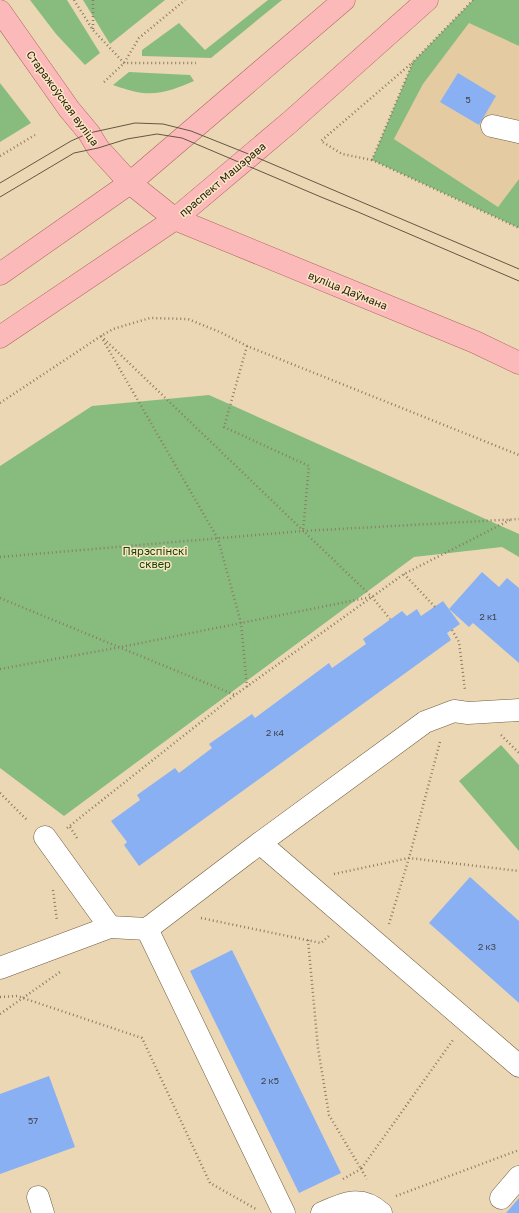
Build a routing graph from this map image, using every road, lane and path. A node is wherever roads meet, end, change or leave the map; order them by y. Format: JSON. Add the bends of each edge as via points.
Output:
{"nodes":[{"id":1,"x":74,"y":0,"type":"edge"},
{"id":2,"x":93,"y":0,"type":"edge"},
{"id":3,"x":185,"y":0,"type":"edge"},
{"id":4,"x":344,"y":0,"type":"edge"},
{"id":5,"x":427,"y":0,"type":"edge"},
{"id":6,"x":473,"y":0,"type":"edge"},
{"id":7,"x":0,"y":11,"type":"edge"},
{"id":8,"x":93,"y":30,"type":"junction"},
{"id":9,"x":413,"y":62,"type":"junction"},
{"id":10,"x":124,"y":63,"type":"junction"},
{"id":11,"x":196,"y":64,"type":"dead end"},
{"id":12,"x":104,"y":82,"type":"dead end"},
{"id":13,"x":492,"y":126,"type":"dead end"},
{"id":14,"x":519,"y":132,"type":"edge"},
{"id":15,"x":35,"y":136,"type":"dead end"},
{"id":16,"x":0,"y":156,"type":"edge"},
{"id":17,"x":372,"y":160,"type":"junction"},
{"id":18,"x":130,"y":182,"type":"junction"},
{"id":19,"x":175,"y":219,"type":"junction"},
{"id":20,"x":519,"y":228,"type":"edge"},
{"id":21,"x":0,"y":274,"type":"edge"},
{"id":22,"x":101,"y":336,"type":"junction"},
{"id":23,"x":0,"y":337,"type":"edge"},
{"id":24,"x":248,"y":346,"type":"junction"},
{"id":25,"x":519,"y":363,"type":"edge"},
{"id":26,"x":0,"y":403,"type":"edge"},
{"id":27,"x":519,"y":455,"type":"edge"},
{"id":28,"x":519,"y":519,"type":"edge"},
{"id":29,"x":510,"y":520,"type":"junction"},
{"id":30,"x":304,"y":531,"type":"junction"},
{"id":31,"x":218,"y":539,"type":"junction"},
{"id":32,"x":0,"y":557,"type":"edge"},
{"id":33,"x":404,"y":574,"type":"junction"},
{"id":34,"x":372,"y":597,"type":"junction"},
{"id":35,"x":0,"y":598,"type":"edge"},
{"id":36,"x":435,"y":607,"type":"dead end"},
{"id":37,"x":390,"y":619,"type":"dead end"},
{"id":38,"x":241,"y":623,"type":"junction"},
{"id":39,"x":452,"y":630,"type":"dead end"},
{"id":40,"x":121,"y":647,"type":"junction"},
{"id":41,"x":0,"y":669,"type":"edge"},
{"id":42,"x":247,"y":687,"type":"junction"},
{"id":43,"x":235,"y":695,"type":"junction"},
{"id":44,"x":519,"y":710,"type":"edge"},
{"id":45,"x":458,"y":713,"type":"junction"},
{"id":46,"x":45,"y":837,"type":"joint"},
{"id":47,"x":260,"y":843,"type":"junction"},
{"id":48,"x":409,"y":858,"type":"junction"},
{"id":49,"x":519,"y":871,"type":"edge"},
{"id":50,"x":304,"y":880,"type":"junction"},
{"id":51,"x":110,"y":927,"type":"junction"},
{"id":52,"x":146,"y":929,"type":"junction"},
{"id":53,"x":308,"y":940,"type":"dead end"},
{"id":54,"x":382,"y":947,"type":"junction"},
{"id":55,"x":0,"y":968,"type":"edge"},
{"id":56,"x":0,"y":998,"type":"edge"},
{"id":57,"x":467,"y":1020,"type":"junction"},
{"id":58,"x":519,"y":1066,"type":"edge"},
{"id":59,"x":519,"y":1150,"type":"edge"},
{"id":60,"x":519,"y":1177,"type":"edge"},
{"id":61,"x":396,"y":1196,"type":"dead end"},
{"id":62,"x":501,"y":1198,"type":"dead end"},
{"id":63,"x":263,"y":1213,"type":"edge"},
{"id":64,"x":284,"y":1213,"type":"edge"},
{"id":65,"x":322,"y":1213,"type":"edge"},
{"id":66,"x":381,"y":1213,"type":"edge"}],
"edges":[{"from":1,"to":8,"type":"path"},
{"from":2,"to":8,"type":"path"},
{"from":3,"to":10,"type":"path","via":[[139,38]]},
{"from":4,"to":18,"type":"main road"},
{"from":5,"to":19,"type":"main road","name":"праспект Машэрава","via":[[290,122]]},
{"from":6,"to":9,"type":"path"},
{"from":7,"to":18,"type":"main road","name":"Старажоўская вуліца","via":[[98,148]]},
{"from":8,"to":10,"type":"path"},
{"from":9,"to":17,"type":"path"},
{"from":9,"to":17,"type":"path","via":[[321,141],[342,154]]},
{"from":10,"to":11,"type":"path"},
{"from":10,"to":12,"type":"path"},
{"from":13,"to":14,"type":"street"},
{"from":15,"to":16,"type":"path"},
{"from":17,"to":20,"type":"path"},
{"from":18,"to":19,"type":"main road","name":"Старажоўская вуліца"},
{"from":18,"to":21,"type":"main road"},
{"from":19,"to":23,"type":"main road","name":"праспект Машэрава"},
{"from":19,"to":25,"type":"main road","name":"вуліца Даўмана","via":[[475,342]]},
{"from":22,"to":24,"type":"path","via":[[113,329],[150,318],[188,319]]},
{"from":22,"to":26,"type":"path"},
{"from":22,"to":30,"type":"path"},
{"from":22,"to":31,"type":"path"},
{"from":24,"to":27,"type":"path"},
{"from":24,"to":30,"type":"path","via":[[224,428],[309,466]]},
{"from":28,"to":29,"type":"path"},
{"from":29,"to":30,"type":"path"},
{"from":29,"to":33,"type":"path"},
{"from":30,"to":31,"type":"path"},
{"from":30,"to":34,"type":"path"},
{"from":31,"to":32,"type":"path"},
{"from":31,"to":38,"type":"path"},
{"from":33,"to":34,"type":"path"},
{"from":33,"to":36,"type":"path"},
{"from":34,"to":37,"type":"path"},
{"from":34,"to":38,"type":"path"},
{"from":34,"to":42,"type":"path"},
{"from":35,"to":40,"type":"path"},
{"from":38,"to":40,"type":"path"},
{"from":38,"to":42,"type":"path"},
{"from":39,"to":45,"type":"path","via":[[459,642]]},
{"from":40,"to":41,"type":"path"},
{"from":40,"to":43,"type":"path"},
{"from":42,"to":43,"type":"path"},
{"from":43,"to":46,"type":"path","via":[[70,826]]},
{"from":44,"to":45,"type":"street"},
{"from":45,"to":47,"type":"street","via":[[425,722]]},
{"from":45,"to":48,"type":"path"},
{"from":46,"to":51,"type":"street"},
{"from":47,"to":50,"type":"street"},
{"from":47,"to":52,"type":"street"},
{"from":48,"to":49,"type":"path"},
{"from":48,"to":50,"type":"path"},
{"from":48,"to":54,"type":"path"},
{"from":50,"to":54,"type":"street"},
{"from":51,"to":52,"type":"street"},
{"from":51,"to":55,"type":"street"},
{"from":52,"to":64,"type":"street"},
{"from":53,"to":57,"type":"path","via":[[318,1048],[329,1115],[361,1169]]},
{"from":54,"to":57,"type":"street"},
{"from":56,"to":63,"type":"path","via":[[17,996],[142,1038],[210,1183]]},
{"from":57,"to":58,"type":"street"},
{"from":59,"to":61,"type":"path"},
{"from":60,"to":62,"type":"street"},
{"from":65,"to":66,"type":"street","via":[[356,1202],[372,1205]]}]}
